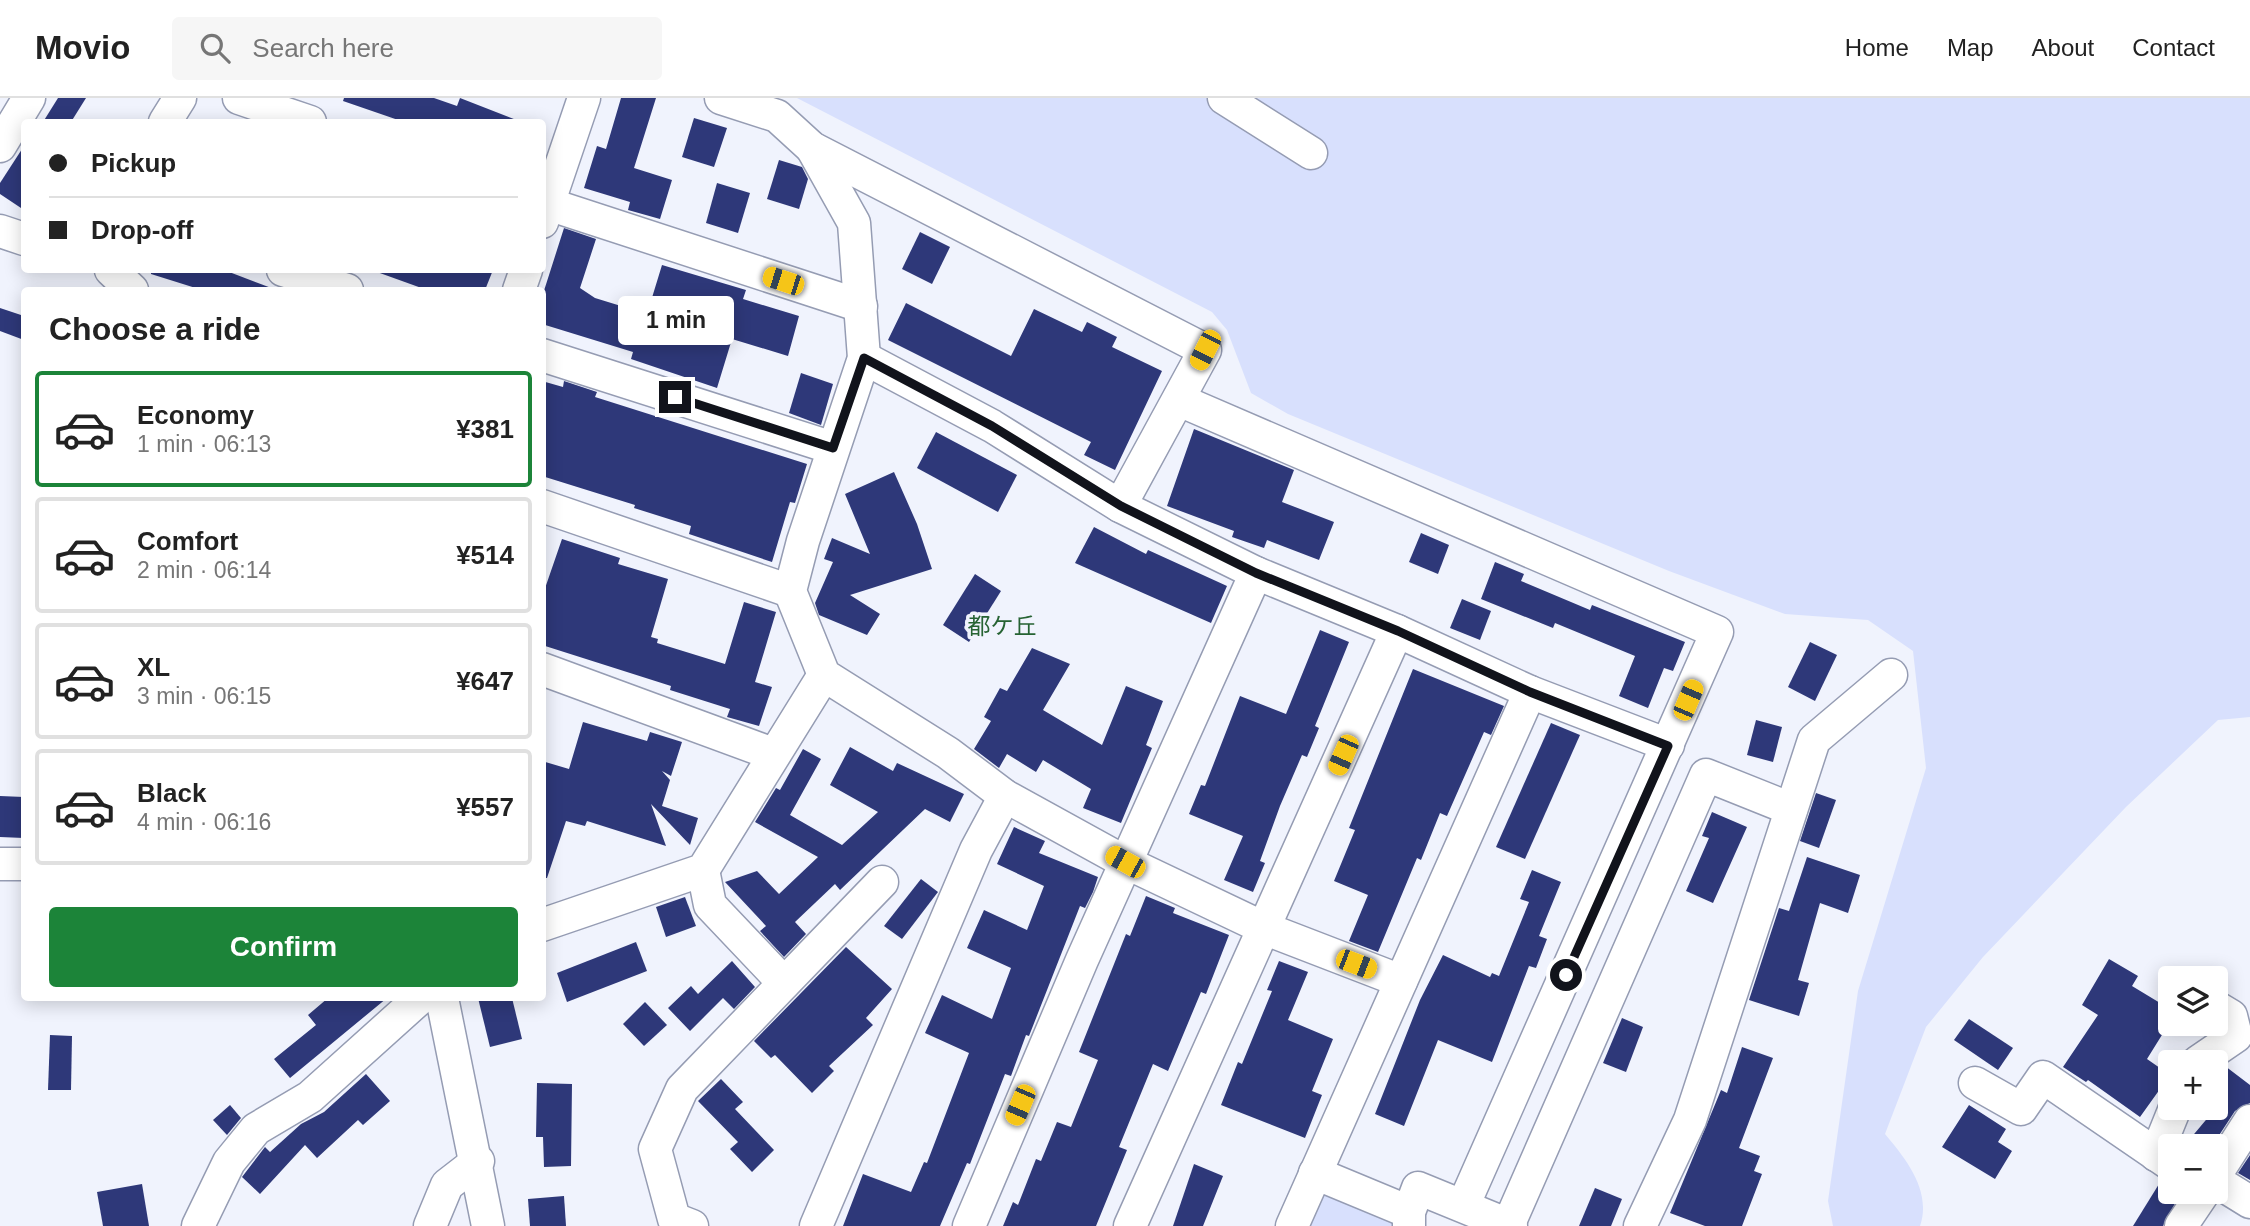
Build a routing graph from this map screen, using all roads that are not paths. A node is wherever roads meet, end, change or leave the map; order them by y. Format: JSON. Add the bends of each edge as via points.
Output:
{"nodes":[{"id":1,"x":29,"y":98,"type":"edge"},
{"id":2,"x":180,"y":98,"type":"edge"},
{"id":3,"x":239,"y":98,"type":"edge"},
{"id":4,"x":584,"y":98,"type":"edge"},
{"id":5,"x":721,"y":98,"type":"edge"},
{"id":6,"x":1224,"y":98,"type":"edge"},
{"id":7,"x":167,"y":119,"type":"edge"},
{"id":8,"x":301,"y":119,"type":"edge"},
{"id":9,"x":0,"y":146,"type":"edge"},
{"id":10,"x":812,"y":148,"type":"junction"},
{"id":11,"x":1311,"y":153,"type":"dead end"},
{"id":12,"x":546,"y":203,"type":"edge"},
{"id":13,"x":546,"y":210,"type":"edge"},
{"id":14,"x":0,"y":231,"type":"edge"},
{"id":15,"x":21,"y":238,"type":"edge"},
{"id":16,"x":293,"y":273,"type":"edge"},
{"id":17,"x":337,"y":287,"type":"edge"},
{"id":18,"x":861,"y":306,"type":"junction"},
{"id":19,"x":546,"y":356,"type":"edge"},
{"id":20,"x":864,"y":358,"type":"junction"},
{"id":21,"x":1179,"y":400,"type":"junction"},
{"id":22,"x":833,"y":448,"type":"junction"},
{"id":23,"x":1121,"y":506,"type":"junction"},
{"id":24,"x":546,"y":507,"type":"edge"},
{"id":25,"x":1256,"y":573,"type":"junction"},
{"id":26,"x":790,"y":592,"type":"junction"},
{"id":27,"x":1398,"y":631,"type":"junction"},
{"id":28,"x":546,"y":670,"type":"edge"},
{"id":29,"x":824,"y":675,"type":"junction"},
{"id":30,"x":1891,"y":675,"type":"dead end"},
{"id":31,"x":1530,"y":692,"type":"junction"},
{"id":32,"x":1668,"y":746,"type":"junction"},
{"id":33,"x":774,"y":754,"type":"junction"},
{"id":34,"x":1004,"y":796,"type":"junction"},
{"id":35,"x":1791,"y":808,"type":"junction"},
{"id":36,"x":1125,"y":862,"type":"junction"},
{"id":37,"x":0,"y":864,"type":"edge"},
{"id":38,"x":21,"y":864,"type":"edge"},
{"id":39,"x":704,"y":870,"type":"junction"},
{"id":40,"x":882,"y":882,"type":"dead end"},
{"id":41,"x":546,"y":924,"type":"edge"},
{"id":42,"x":1266,"y":929,"type":"junction"},
{"id":43,"x":1401,"y":981,"type":"junction"},
{"id":44,"x":784,"y":983,"type":"junction"},
{"id":45,"x":417,"y":1001,"type":"edge"},
{"id":46,"x":443,"y":1001,"type":"edge"},
{"id":47,"x":2228,"y":1014,"type":"edge"},
{"id":48,"x":2216,"y":1050,"type":"edge"},
{"id":49,"x":1976,"y":1083,"type":"dead end"},
{"id":50,"x":2250,"y":1121,"type":"edge"},
{"id":51,"x":2228,"y":1155,"type":"edge"},
{"id":52,"x":2158,"y":1157,"type":"edge"},
{"id":53,"x":478,"y":1161,"type":"junction"},
{"id":54,"x":1315,"y":1173,"type":"junction"},
{"id":55,"x":2228,"y":1188,"type":"edge"},
{"id":56,"x":2250,"y":1202,"type":"edge"},
{"id":57,"x":1464,"y":1204,"type":"junction"},
{"id":58,"x":2196,"y":1204,"type":"edge"},
{"id":59,"x":1409,"y":1219,"type":"edge"},
{"id":60,"x":198,"y":1226,"type":"edge"},
{"id":61,"x":430,"y":1226,"type":"edge"},
{"id":62,"x":488,"y":1226,"type":"edge"},
{"id":63,"x":692,"y":1226,"type":"edge"},
{"id":64,"x":816,"y":1226,"type":"edge"},
{"id":65,"x":970,"y":1226,"type":"edge"},
{"id":66,"x":1130,"y":1226,"type":"edge"},
{"id":67,"x":1292,"y":1226,"type":"edge"},
{"id":68,"x":1509,"y":1226,"type":"edge"},
{"id":69,"x":1640,"y":1226,"type":"edge"},
{"id":70,"x":2180,"y":1226,"type":"edge"}],
"edges":[{"from":1,"to":9,"type":"street"},
{"from":2,"to":7,"type":"street"},
{"from":3,"to":8,"type":"street"},
{"from":4,"to":12,"type":"street"},
{"from":5,"to":10,"type":"street","via":[[777,116]]},
{"from":6,"to":11,"type":"street"},
{"from":10,"to":18,"type":"street","via":[[854,223]]},
{"from":10,"to":21,"type":"street","via":[[1205,350]]},
{"from":13,"to":18,"type":"street"},
{"from":14,"to":15,"type":"street"},
{"from":16,"to":17,"type":"street"},
{"from":18,"to":20,"type":"street"},
{"from":19,"to":22,"type":"street"},
{"from":20,"to":22,"type":"street"},
{"from":20,"to":23,"type":"street","via":[[992,426]]},
{"from":21,"to":23,"type":"street"},
{"from":21,"to":32,"type":"street","via":[[1717,632]]},
{"from":22,"to":26,"type":"street"},
{"from":23,"to":25,"type":"street"},
{"from":24,"to":26,"type":"street"},
{"from":25,"to":27,"type":"street"},
{"from":25,"to":36,"type":"street"},
{"from":26,"to":29,"type":"street"},
{"from":27,"to":31,"type":"street"},
{"from":27,"to":42,"type":"street"},
{"from":28,"to":33,"type":"street"},
{"from":29,"to":33,"type":"street"},
{"from":29,"to":34,"type":"street","via":[[948,754]]},
{"from":30,"to":35,"type":"street","via":[[1814,740]]},
{"from":31,"to":32,"type":"street"},
{"from":31,"to":43,"type":"street"},
{"from":32,"to":57,"type":"street"},
{"from":33,"to":39,"type":"street"},
{"from":34,"to":36,"type":"street"},
{"from":34,"to":64,"type":"street","via":[[976,850]]},
{"from":35,"to":68,"type":"street","via":[[1706,775]]},
{"from":35,"to":69,"type":"street","via":[[1690,1120]]},
{"from":36,"to":42,"type":"street"},
{"from":36,"to":65,"type":"street"},
{"from":37,"to":38,"type":"street"},
{"from":39,"to":41,"type":"street"},
{"from":39,"to":44,"type":"street","via":[[710,905]]},
{"from":40,"to":44,"type":"street"},
{"from":42,"to":43,"type":"street"},
{"from":42,"to":66,"type":"street"},
{"from":43,"to":54,"type":"street"},
{"from":44,"to":63,"type":"street","via":[[682,1089],[654,1149],[674,1219]]},
{"from":45,"to":60,"type":"street","via":[[310,1097],[256,1129],[229,1162]]},
{"from":46,"to":53,"type":"street"},
{"from":47,"to":48,"type":"street","via":[[2236,1036]]},
{"from":49,"to":52,"type":"street","via":[[2021,1109],[2043,1077]]},
{"from":50,"to":51,"type":"street"},
{"from":53,"to":61,"type":"street","via":[[447,1185]]},
{"from":53,"to":62,"type":"street"},
{"from":54,"to":59,"type":"street"},
{"from":54,"to":67,"type":"street"},
{"from":55,"to":56,"type":"street"},
{"from":57,"to":59,"type":"street","via":[[1418,1188]]},
{"from":57,"to":68,"type":"street"},
{"from":58,"to":70,"type":"street"}]}
